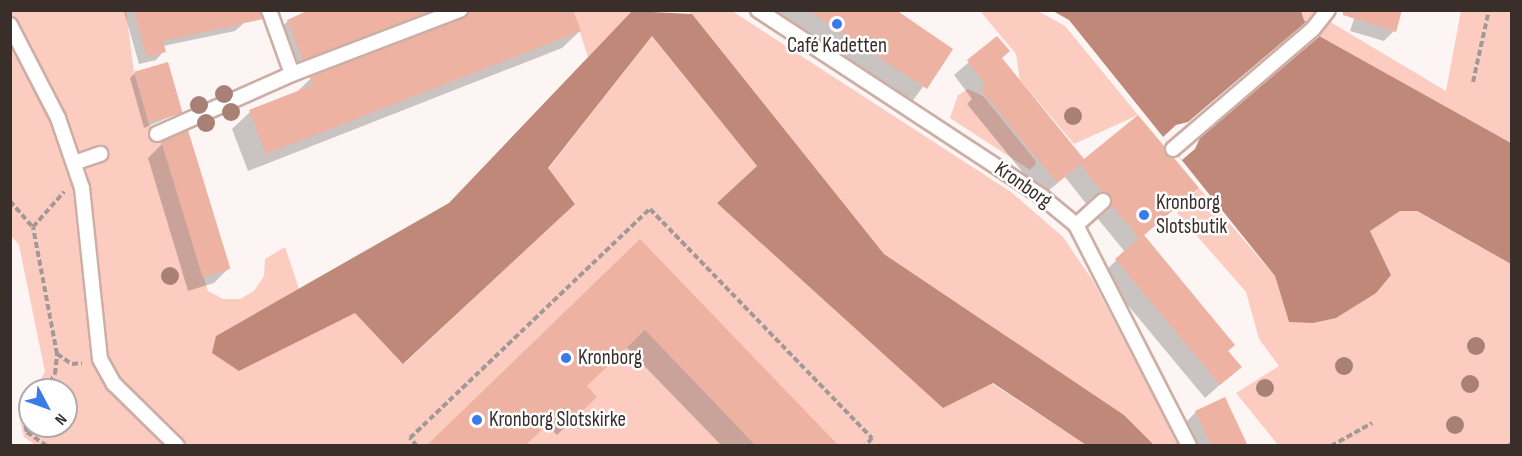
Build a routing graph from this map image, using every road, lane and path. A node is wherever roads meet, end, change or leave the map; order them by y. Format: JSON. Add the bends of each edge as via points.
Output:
{"nodes":[{"id":1,"x":460,"y":10,"type":"edge"},
{"id":2,"x":758,"y":10,"type":"edge"},
{"id":3,"x":1328,"y":10,"type":"edge"},
{"id":4,"x":1489,"y":10,"type":"edge"},
{"id":5,"x":272,"y":11,"type":"edge"},
{"id":6,"x":10,"y":25,"type":"edge"},
{"id":7,"x":292,"y":74,"type":"junction"},
{"id":8,"x":1473,"y":82,"type":"dead end"},
{"id":9,"x":157,"y":134,"type":"dead end"},
{"id":10,"x":1173,"y":149,"type":"dead end"},
{"id":11,"x":100,"y":154,"type":"dead end"},
{"id":12,"x":74,"y":163,"type":"junction"},
{"id":13,"x":10,"y":201,"type":"edge"},
{"id":14,"x":1103,"y":201,"type":"dead end"},
{"id":15,"x":50,"y":204,"type":"dead end"},
{"id":16,"x":1076,"y":225,"type":"junction"},
{"id":17,"x":33,"y":227,"type":"junction"},
{"id":18,"x":57,"y":354,"type":"junction"},
{"id":19,"x":72,"y":364,"type":"dead end"},
{"id":20,"x":54,"y":378,"type":"edge"},
{"id":21,"x":1372,"y":423,"type":"dead end"},
{"id":22,"x":1512,"y":443,"type":"edge"},
{"id":23,"x":177,"y":446,"type":"edge"},
{"id":24,"x":417,"y":446,"type":"edge"},
{"id":25,"x":865,"y":446,"type":"edge"},
{"id":26,"x":1189,"y":446,"type":"edge"},
{"id":27,"x":1331,"y":446,"type":"edge"},
{"id":28,"x":1508,"y":446,"type":"edge"}],
"edges":[{"from":1,"to":7,"type":"lane"},
{"from":2,"to":16,"type":"lane","name":"Kronborg","via":[[1041,196]]},
{"from":3,"to":10,"type":"lane","via":[[1312,29]]},
{"from":4,"to":8,"type":"path"},
{"from":5,"to":7,"type":"lane"},
{"from":6,"to":12,"type":"lane","via":[[58,118]]},
{"from":7,"to":9,"type":"lane"},
{"from":11,"to":12,"type":"lane"},
{"from":12,"to":23,"type":"lane","via":[[82,188],[100,359],[114,384]]},
{"from":13,"to":17,"type":"path"},
{"from":14,"to":16,"type":"lane"},
{"from":15,"to":17,"type":"path"},
{"from":16,"to":26,"type":"lane"},
{"from":17,"to":18,"type":"path"},
{"from":18,"to":19,"type":"path"},
{"from":18,"to":20,"type":"path"},
{"from":21,"to":27,"type":"path"},
{"from":22,"to":28,"type":"path"},
{"from":24,"to":25,"type":"path","via":[[410,438],[650,208],[872,438]]}]}
